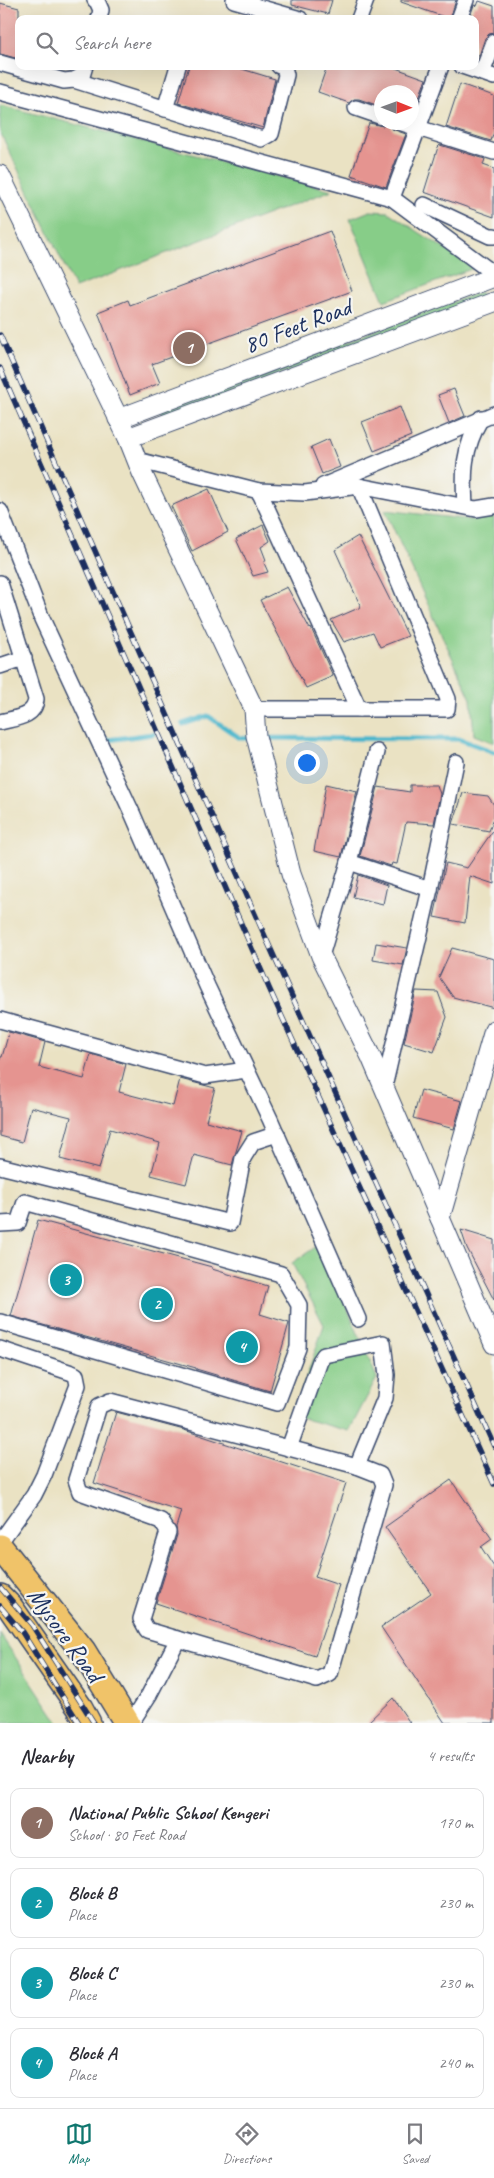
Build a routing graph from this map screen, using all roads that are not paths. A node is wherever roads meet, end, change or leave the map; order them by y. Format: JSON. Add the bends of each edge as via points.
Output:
{"nodes":[{"id":1,"x":95,"y":0,"type":"edge"},
{"id":2,"x":234,"y":0,"type":"edge"},
{"id":3,"x":366,"y":0,"type":"edge"},
{"id":4,"x":466,"y":0,"type":"edge"},
{"id":5,"x":100,"y":15,"type":"edge"},
{"id":6,"x":286,"y":15,"type":"edge"},
{"id":7,"x":360,"y":15,"type":"edge"},
{"id":8,"x":460,"y":15,"type":"edge"},
{"id":9,"x":494,"y":42,"type":"edge"},
{"id":10,"x":0,"y":63,"type":"edge"},
{"id":11,"x":15,"y":67,"type":"edge"},
{"id":12,"x":24,"y":70,"type":"edge"},
{"id":13,"x":84,"y":70,"type":"edge"},
{"id":14,"x":177,"y":70,"type":"edge"},
{"id":15,"x":285,"y":70,"type":"edge"},
{"id":16,"x":440,"y":70,"type":"edge"},
{"id":17,"x":474,"y":70,"type":"edge"},
{"id":18,"x":488,"y":75,"type":"edge"},
{"id":19,"x":74,"y":80,"type":"junction"},
{"id":20,"x":0,"y":92,"type":"edge"},
{"id":21,"x":356,"y":108,"type":"dead end"},
{"id":22,"x":165,"y":109,"type":"junction"},
{"id":23,"x":374,"y":114,"type":"edge"},
{"id":24,"x":419,"y":126,"type":"edge"},
{"id":25,"x":419,"y":129,"type":"edge"},
{"id":26,"x":418,"y":130,"type":"edge"},
{"id":27,"x":494,"y":152,"type":"edge"},
{"id":28,"x":0,"y":174,"type":"edge"},
{"id":29,"x":392,"y":198,"type":"junction"},
{"id":30,"x":424,"y":204,"type":"dead end"},
{"id":31,"x":494,"y":236,"type":"edge"},
{"id":32,"x":494,"y":275,"type":"edge"},
{"id":33,"x":494,"y":302,"type":"edge"},
{"id":34,"x":487,"y":416,"type":"edge"},
{"id":35,"x":118,"y":419,"type":"junction"},
{"id":36,"x":128,"y":438,"type":"junction"},
{"id":37,"x":137,"y":460,"type":"junction"},
{"id":38,"x":359,"y":486,"type":"junction"},
{"id":39,"x":259,"y":491,"type":"junction"},
{"id":40,"x":305,"y":493,"type":"junction"},
{"id":41,"x":465,"y":506,"type":"junction"},
{"id":42,"x":494,"y":506,"type":"edge"},
{"id":43,"x":0,"y":511,"type":"edge"},
{"id":44,"x":0,"y":584,"type":"edge"},
{"id":45,"x":24,"y":658,"type":"junction"},
{"id":46,"x":0,"y":666,"type":"edge"},
{"id":47,"x":360,"y":709,"type":"junction"},
{"id":48,"x":254,"y":710,"type":"junction"},
{"id":49,"x":0,"y":722,"type":"edge"},
{"id":50,"x":377,"y":752,"type":"dead end"},
{"id":51,"x":456,"y":762,"type":"dead end"},
{"id":52,"x":349,"y":862,"type":"junction"},
{"id":53,"x":430,"y":888,"type":"junction"},
{"id":54,"x":321,"y":956,"type":"junction"},
{"id":55,"x":0,"y":1020,"type":"edge"},
{"id":56,"x":494,"y":1030,"type":"edge"},
{"id":57,"x":246,"y":1070,"type":"junction"},
{"id":58,"x":384,"y":1087,"type":"junction"},
{"id":59,"x":277,"y":1134,"type":"junction"},
{"id":60,"x":0,"y":1166,"type":"edge"},
{"id":61,"x":440,"y":1218,"type":"junction"},
{"id":62,"x":0,"y":1224,"type":"edge"},
{"id":63,"x":358,"y":1319,"type":"dead end"},
{"id":64,"x":0,"y":1322,"type":"edge"},
{"id":65,"x":494,"y":1344,"type":"edge"},
{"id":66,"x":0,"y":1349,"type":"edge"},
{"id":67,"x":289,"y":1448,"type":"junction"},
{"id":68,"x":357,"y":1466,"type":"junction"},
{"id":69,"x":0,"y":1542,"type":"edge"},
{"id":70,"x":0,"y":1547,"type":"edge"},
{"id":71,"x":0,"y":1597,"type":"edge"},
{"id":72,"x":178,"y":1639,"type":"junction"},
{"id":73,"x":88,"y":1723,"type":"edge"},
{"id":74,"x":127,"y":1723,"type":"edge"},
{"id":75,"x":131,"y":1723,"type":"edge"}],
"edges":[{"from":1,"to":5,"type":"street","via":[[101,10]]},
{"from":2,"to":6,"type":"street"},
{"from":3,"to":7,"type":"street"},
{"from":4,"to":8,"type":"street"},
{"from":9,"to":18,"type":"street"},
{"from":10,"to":11,"type":"street"},
{"from":12,"to":19,"type":"street","via":[[64,82]]},
{"from":13,"to":19,"type":"street","via":[[82,76]]},
{"from":14,"to":22,"type":"street"},
{"from":15,"to":22,"type":"street","via":[[271,134],[262,139]]},
{"from":16,"to":24,"type":"street"},
{"from":17,"to":18,"type":"street"},
{"from":19,"to":22,"type":"street"},
{"from":20,"to":29,"type":"street"},
{"from":21,"to":23,"type":"street"},
{"from":25,"to":27,"type":"street"},
{"from":26,"to":29,"type":"street"},
{"from":28,"to":35,"type":"street"},
{"from":29,"to":32,"type":"street"},
{"from":30,"to":31,"type":"street"},
{"from":32,"to":35,"type":"street","name":"80 Feet Road"},
{"from":33,"to":36,"type":"street","name":"80 Feet Road"},
{"from":34,"to":40,"type":"street"},
{"from":34,"to":41,"type":"street","via":[[470,437],[464,474]]},
{"from":35,"to":36,"type":"street"},
{"from":36,"to":37,"type":"street"},
{"from":37,"to":39,"type":"street"},
{"from":37,"to":48,"type":"street"},
{"from":38,"to":40,"type":"street"},
{"from":38,"to":41,"type":"street"},
{"from":38,"to":47,"type":"street","via":[[448,699],[447,709]]},
{"from":39,"to":40,"type":"street"},
{"from":39,"to":47,"type":"street"},
{"from":41,"to":42,"type":"street","via":[[476,509]]},
{"from":43,"to":57,"type":"street","via":[[42,619]]},
{"from":44,"to":45,"type":"street"},
{"from":45,"to":46,"type":"street"},
{"from":45,"to":49,"type":"street","via":[[36,707],[29,714]]},
{"from":47,"to":48,"type":"street"},
{"from":48,"to":54,"type":"street","via":[[258,741],[291,874]]},
{"from":50,"to":52,"type":"street"},
{"from":51,"to":53,"type":"street"},
{"from":52,"to":53,"type":"street"},
{"from":52,"to":54,"type":"street"},
{"from":53,"to":58,"type":"street"},
{"from":54,"to":58,"type":"street"},
{"from":55,"to":57,"type":"street","via":[[205,1076]]},
{"from":56,"to":61,"type":"street"},
{"from":57,"to":59,"type":"street"},
{"from":58,"to":61,"type":"street"},
{"from":59,"to":60,"type":"street","via":[[252,1142],[243,1158],[230,1223]]},
{"from":59,"to":63,"type":"street"},
{"from":61,"to":65,"type":"street"},
{"from":62,"to":64,"type":"street","via":[[18,1223],[24,1202],[280,1274],[299,1305],[298,1348],[277,1403]]},
{"from":66,"to":69,"type":"street","via":[[72,1373],[76,1375],[78,1385],[44,1475]]},
{"from":67,"to":68,"type":"street"},
{"from":67,"to":68,"type":"street","via":[[324,1356],[382,1343],[387,1375],[385,1398]]},
{"from":67,"to":72,"type":"street","via":[[110,1401],[99,1406],[76,1480],[80,1492],[161,1521],[168,1532],[141,1619],[147,1630]]},
{"from":68,"to":72,"type":"street","via":[[380,1474],[384,1485],[330,1674],[317,1680]]},
{"from":70,"to":74,"type":"highway","name":"Mysore Road","via":[[83,1651]]},
{"from":71,"to":73,"type":"highway","name":"Mysore Road"},
{"from":72,"to":75,"type":"street"}]}
